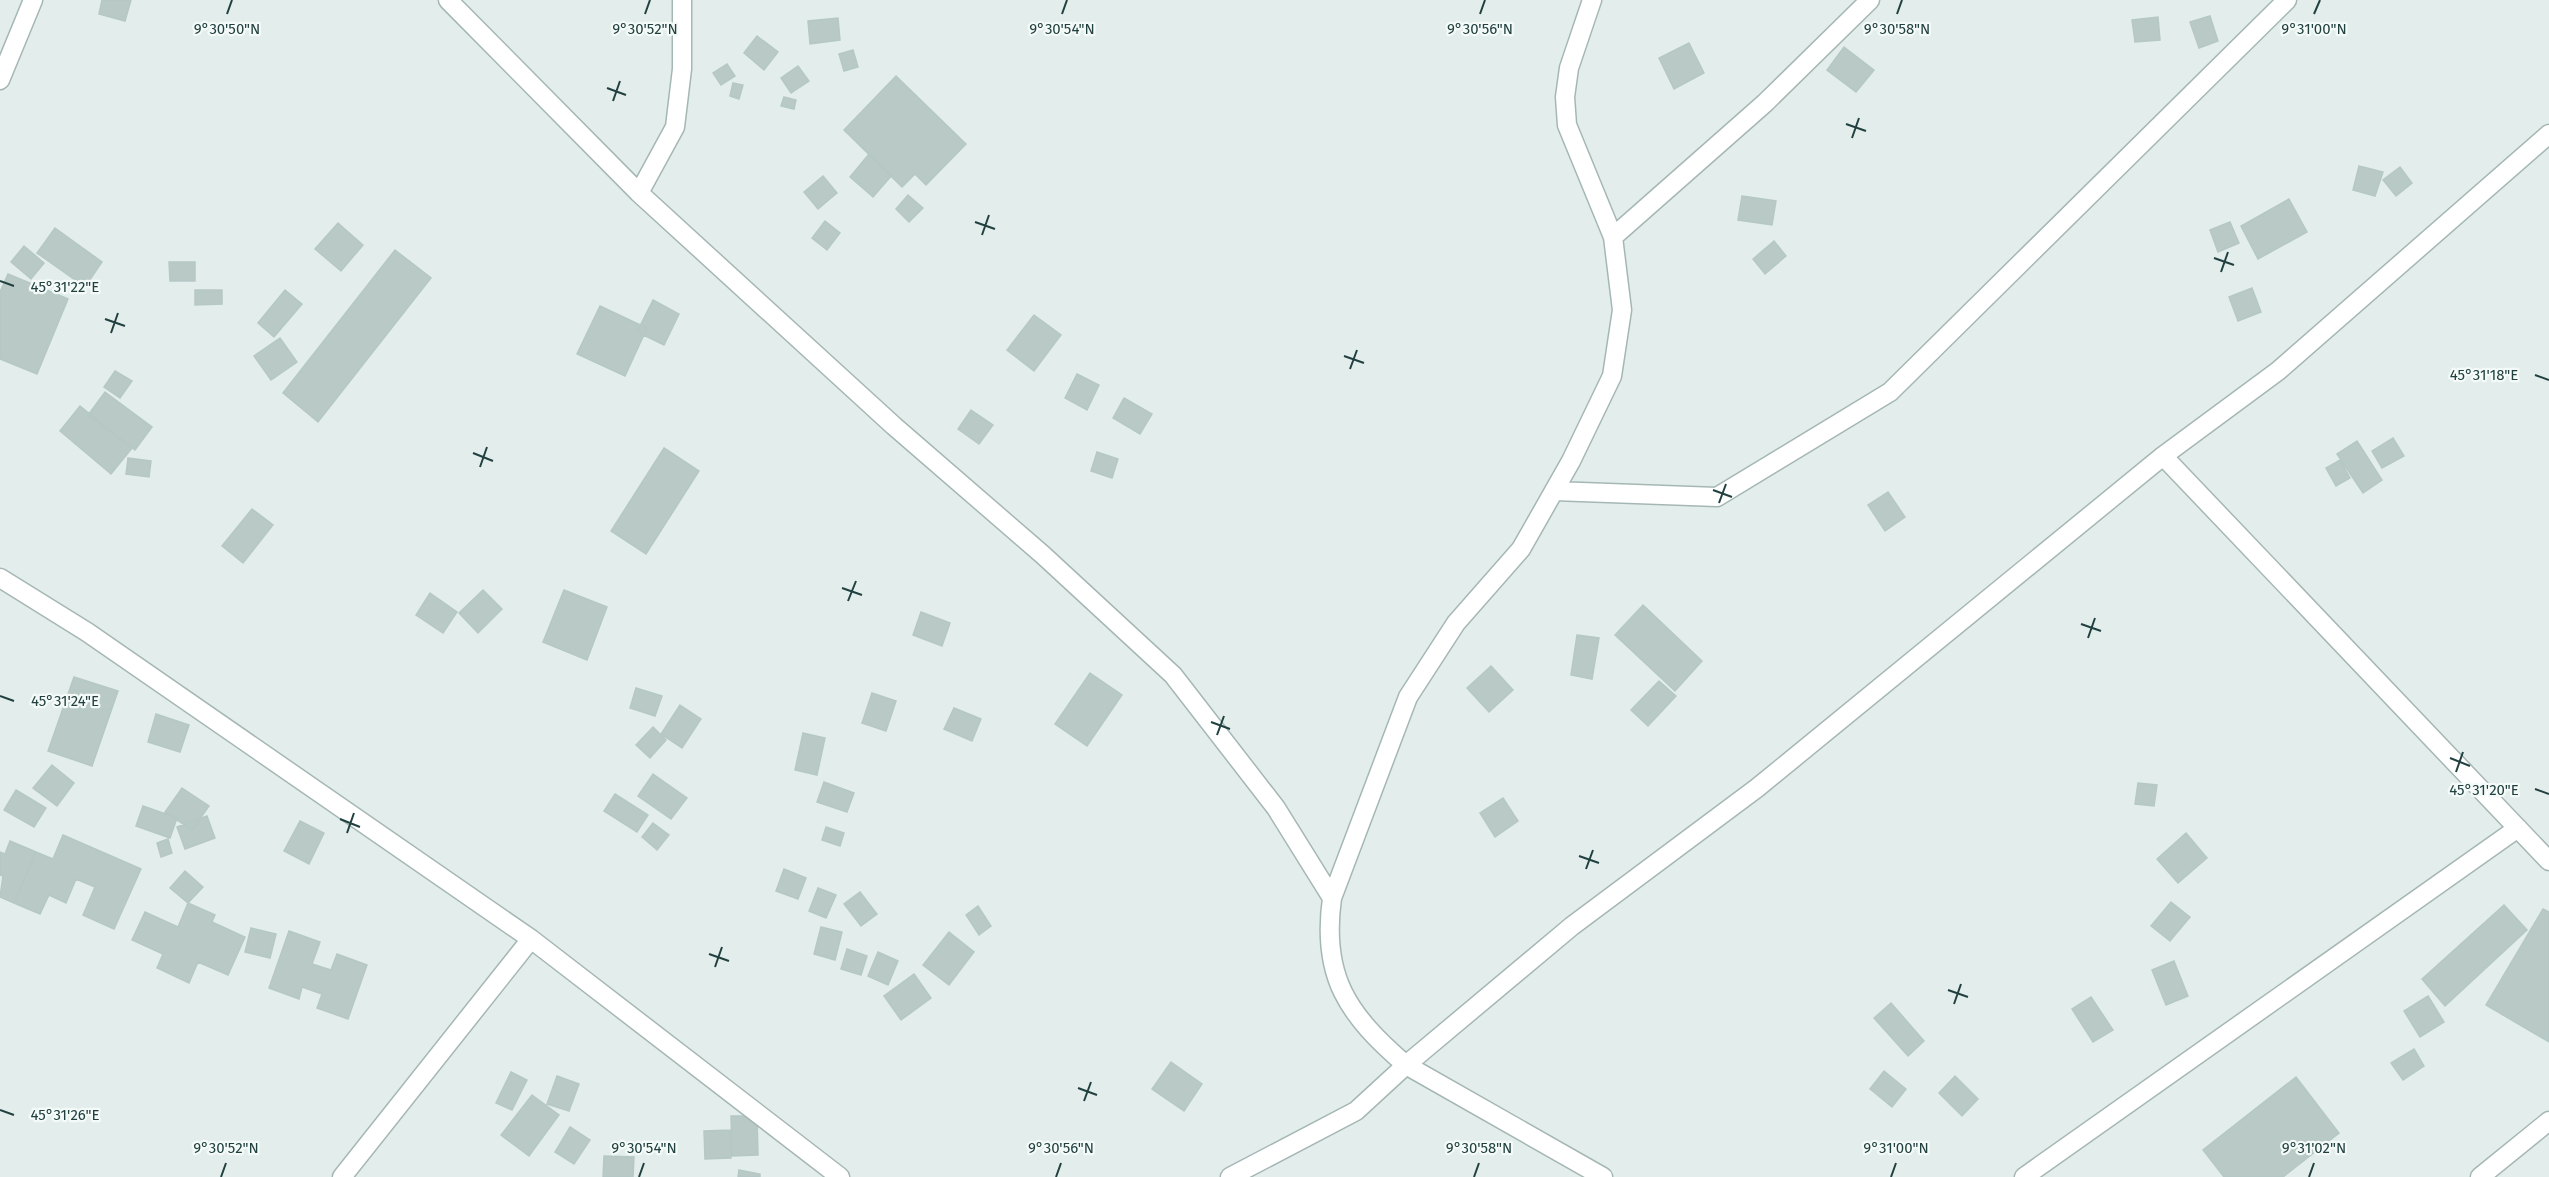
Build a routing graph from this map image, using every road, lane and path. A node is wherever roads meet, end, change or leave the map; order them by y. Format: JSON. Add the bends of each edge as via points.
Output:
{"nodes":[{"id":1,"x":33,"y":0,"type":"edge"},
{"id":2,"x":448,"y":0,"type":"edge"},
{"id":3,"x":682,"y":0,"type":"edge"},
{"id":4,"x":1592,"y":0,"type":"edge"},
{"id":5,"x":1870,"y":0,"type":"edge"},
{"id":6,"x":2287,"y":0,"type":"edge"},
{"id":7,"x":0,"y":80,"type":"edge"},
{"id":8,"x":2549,"y":134,"type":"edge"},
{"id":9,"x":639,"y":192,"type":"junction"},
{"id":10,"x":1613,"y":237,"type":"junction"},
{"id":11,"x":2163,"y":456,"type":"junction"},
{"id":12,"x":1554,"y":491,"type":"junction"},
{"id":13,"x":0,"y":578,"type":"edge"},
{"id":14,"x":2518,"y":828,"type":"junction"},
{"id":15,"x":2549,"y":861,"type":"edge"},
{"id":16,"x":1332,"y":898,"type":"junction"},
{"id":17,"x":531,"y":939,"type":"junction"},
{"id":18,"x":1406,"y":1065,"type":"junction"},
{"id":19,"x":2549,"y":1121,"type":"edge"},
{"id":20,"x":342,"y":1177,"type":"edge"},
{"id":21,"x":840,"y":1177,"type":"edge"},
{"id":22,"x":1230,"y":1177,"type":"edge"},
{"id":23,"x":1603,"y":1177,"type":"edge"},
{"id":24,"x":2024,"y":1177,"type":"edge"},
{"id":25,"x":2480,"y":1177,"type":"edge"}],
"edges":[{"from":1,"to":7,"type":"street"},
{"from":2,"to":9,"type":"street"},
{"from":3,"to":9,"type":"street","via":[[682,69],[675,127]]},
{"from":4,"to":10,"type":"street","via":[[1569,68],[1564,97],[1567,125]]},
{"from":5,"to":10,"type":"street","via":[[1765,103]]},
{"from":6,"to":12,"type":"street","via":[[1890,392],[1717,497]]},
{"from":8,"to":11,"type":"street","via":[[2278,371]]},
{"from":9,"to":16,"type":"street","via":[[1173,675],[1276,808]]},
{"from":10,"to":12,"type":"street","via":[[1622,310],[1612,376]]},
{"from":11,"to":14,"type":"street"},
{"from":11,"to":18,"type":"street","via":[[1756,788],[1572,926]]},
{"from":12,"to":16,"type":"street","via":[[1521,549],[1456,623],[1408,698]]},
{"from":13,"to":17,"type":"street","via":[[87,632]]},
{"from":14,"to":15,"type":"street"},
{"from":14,"to":24,"type":"street"},
{"from":16,"to":18,"type":"street","via":[[1328,932],[1330,956],[1339,984],[1355,1014]]},
{"from":17,"to":20,"type":"street"},
{"from":17,"to":21,"type":"street"},
{"from":18,"to":22,"type":"street","via":[[1356,1111]]},
{"from":18,"to":23,"type":"street"},
{"from":19,"to":25,"type":"street"}]}
